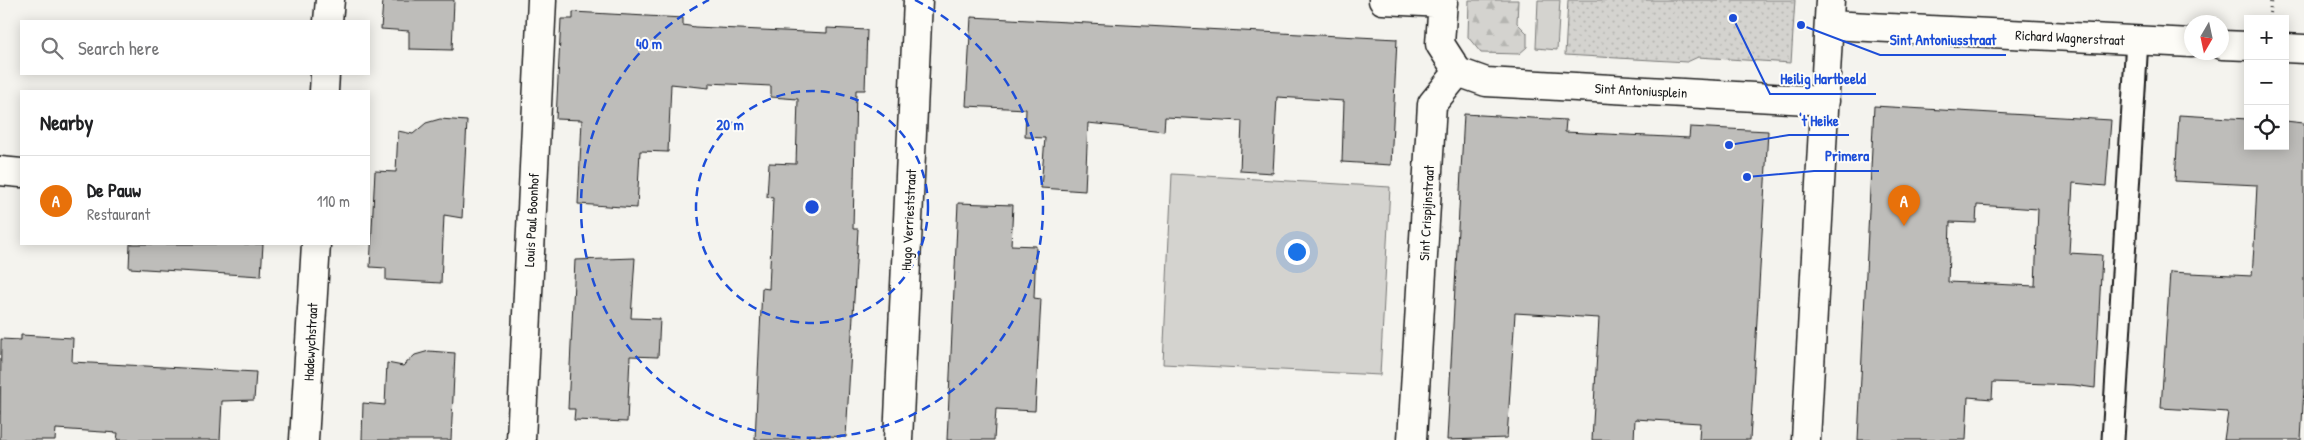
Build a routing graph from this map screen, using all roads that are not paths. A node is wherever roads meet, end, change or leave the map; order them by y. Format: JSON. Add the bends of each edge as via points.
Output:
{"nodes":[{"id":1,"x":330,"y":0,"type":"edge"},
{"id":2,"x":542,"y":0,"type":"edge"},
{"id":3,"x":918,"y":0,"type":"edge"},
{"id":4,"x":1383,"y":0,"type":"edge"},
{"id":5,"x":1443,"y":1,"type":"edge"},
{"id":6,"x":1830,"y":12,"type":"edge"},
{"id":7,"x":328,"y":20,"type":"edge"},
{"id":8,"x":2137,"y":40,"type":"junction"},
{"id":9,"x":2184,"y":43,"type":"edge"},
{"id":10,"x":2229,"y":45,"type":"edge"},
{"id":11,"x":2244,"y":46,"type":"edge"},
{"id":12,"x":2289,"y":48,"type":"edge"},
{"id":13,"x":2304,"y":49,"type":"edge"},
{"id":14,"x":1458,"y":72,"type":"junction"},
{"id":15,"x":325,"y":75,"type":"edge"},
{"id":16,"x":324,"y":90,"type":"edge"},
{"id":17,"x":1825,"y":100,"type":"junction"},
{"id":18,"x":0,"y":172,"type":"edge"},
{"id":19,"x":20,"y":172,"type":"edge"},
{"id":20,"x":316,"y":245,"type":"edge"},
{"id":21,"x":304,"y":440,"type":"edge"},
{"id":22,"x":521,"y":440,"type":"edge"},
{"id":23,"x":898,"y":440,"type":"edge"},
{"id":24,"x":1412,"y":440,"type":"edge"},
{"id":25,"x":1806,"y":440,"type":"edge"},
{"id":26,"x":2112,"y":440,"type":"edge"}],
"edges":[{"from":1,"to":7,"type":"street"},
{"from":2,"to":22,"type":"street","name":"Louis Paul Boonhof"},
{"from":3,"to":23,"type":"street","name":"Hugo Verrieststraat"},
{"from":4,"to":5,"type":"street"},
{"from":5,"to":14,"type":"street","via":[[1440,44]]},
{"from":6,"to":8,"type":"street","name":"Richard Wagnerstraat"},
{"from":6,"to":17,"type":"street"},
{"from":8,"to":9,"type":"street","name":"Richard Wagnerstraat"},
{"from":8,"to":26,"type":"lane"},
{"from":10,"to":11,"type":"street"},
{"from":12,"to":13,"type":"street"},
{"from":14,"to":17,"type":"street","name":"Sint Antoniusplein","via":[[1486,82]]},
{"from":14,"to":24,"type":"street","name":"Sint Crispijnstraat","via":[[1432,104]]},
{"from":15,"to":16,"type":"street"},
{"from":17,"to":25,"type":"street"},
{"from":18,"to":19,"type":"street"},
{"from":20,"to":21,"type":"street","name":"Hadewychstraat"}]}
